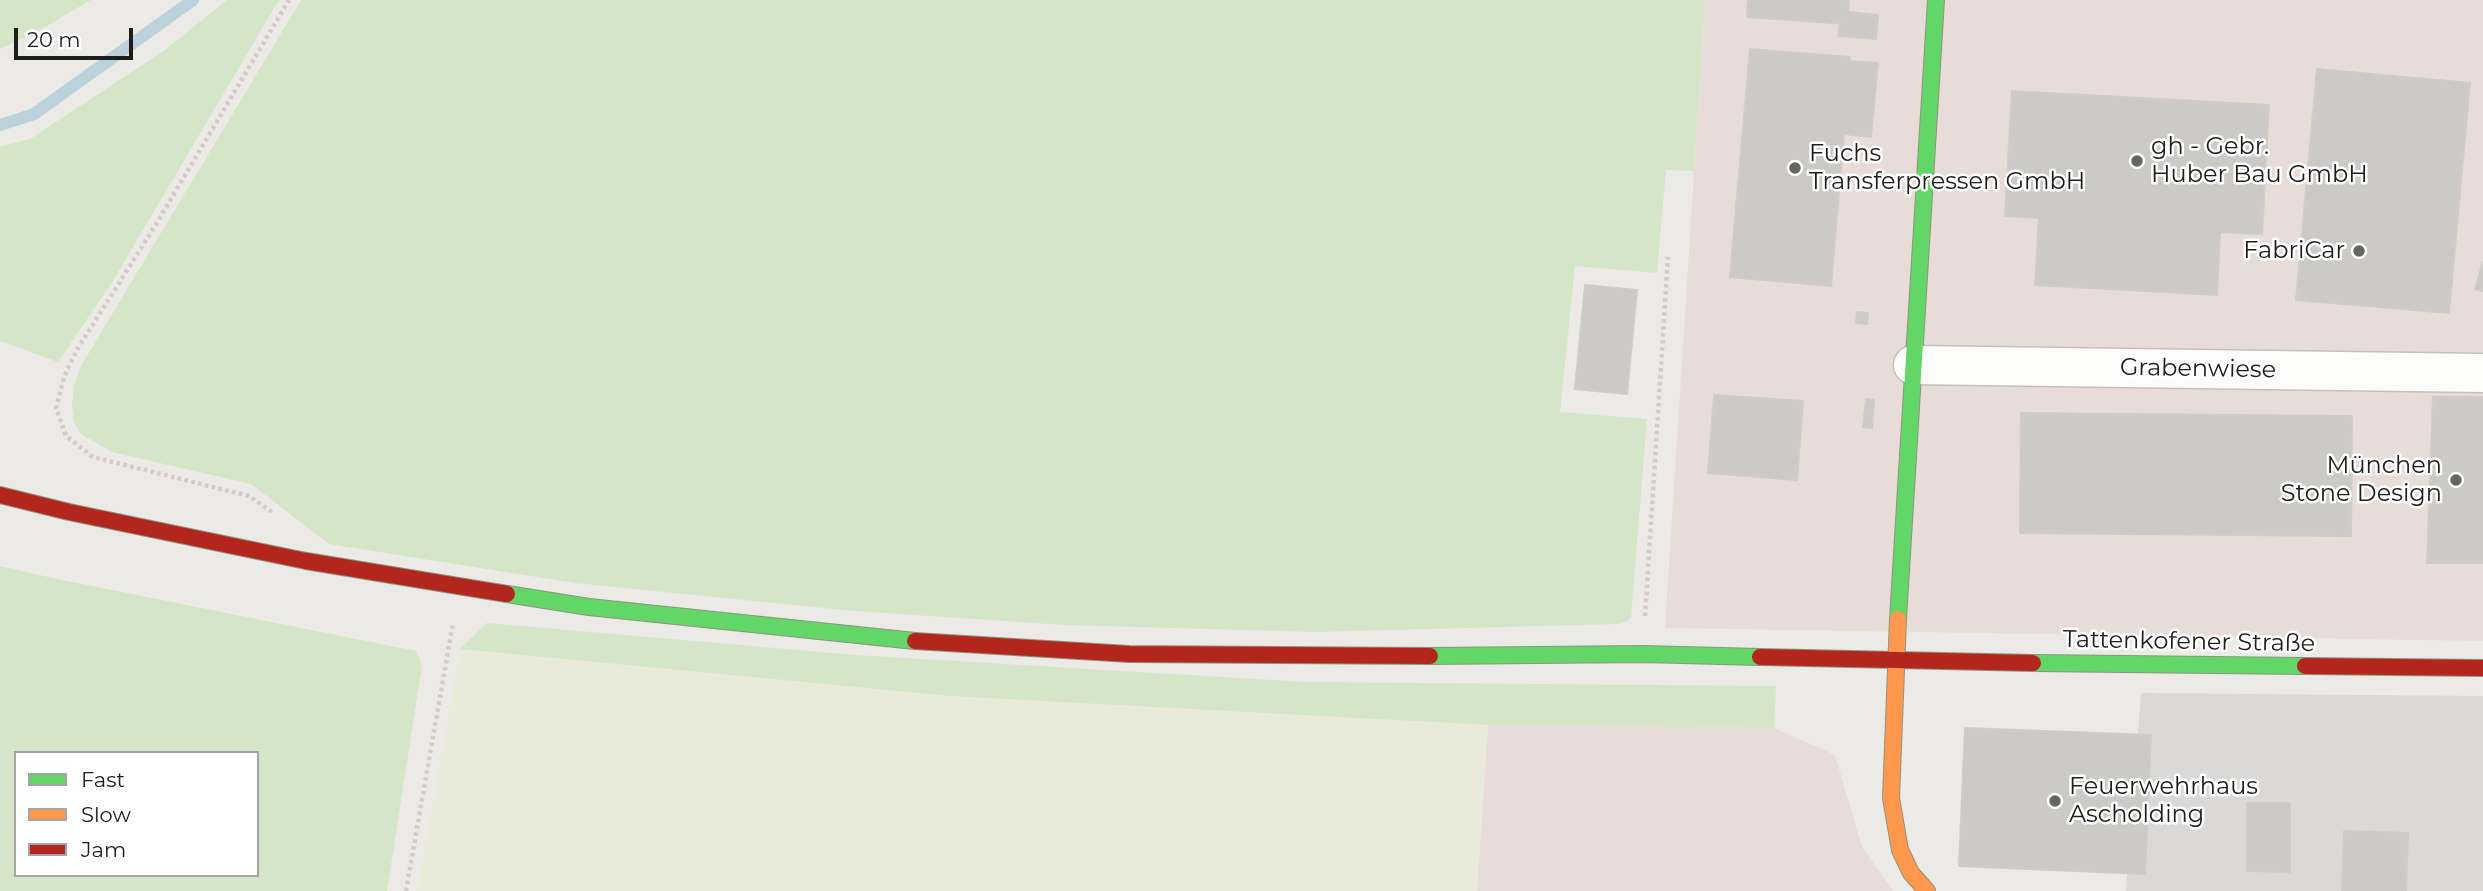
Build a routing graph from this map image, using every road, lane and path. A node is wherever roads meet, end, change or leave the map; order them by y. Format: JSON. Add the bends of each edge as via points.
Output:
{"nodes":[{"id":1,"x":289,"y":0,"type":"edge"},
{"id":2,"x":1936,"y":0,"type":"edge"},
{"id":3,"x":1668,"y":257,"type":"dead end"},
{"id":4,"x":1913,"y":366,"type":"junction"},
{"id":5,"x":2483,"y":373,"type":"edge"},
{"id":6,"x":0,"y":495,"type":"edge"},
{"id":7,"x":306,"y":561,"type":"junction"},
{"id":8,"x":459,"y":586,"type":"junction"},
{"id":9,"x":1643,"y":654,"type":"junction"},
{"id":10,"x":1895,"y":661,"type":"junction"},
{"id":11,"x":2483,"y":668,"type":"edge"},
{"id":12,"x":406,"y":891,"type":"edge"},
{"id":13,"x":1927,"y":891,"type":"edge"}],
"edges":[{"from":1,"to":7,"type":"path","via":[[78,348],[56,408],[66,436],[93,457],[249,496],[292,526]]},
{"from":2,"to":4,"type":"main road"},
{"from":3,"to":9,"type":"path"},
{"from":4,"to":5,"type":"street","name":"Grabenwiese"},
{"from":4,"to":10,"type":"main road"},
{"from":6,"to":7,"type":"main road","name":"Tattenkofener Straße"},
{"from":7,"to":8,"type":"main road","name":"Tattenkofener Straße"},
{"from":8,"to":9,"type":"main road","name":"Tattenkofener Straße","via":[[709,620],[917,641],[1129,654]]},
{"from":8,"to":12,"type":"path"},
{"from":9,"to":10,"type":"main road","name":"Tattenkofener Straße"},
{"from":10,"to":11,"type":"main road","name":"Tattenkofener Straße"},
{"from":10,"to":13,"type":"main road","via":[[1891,798],[1900,850]]}]}
